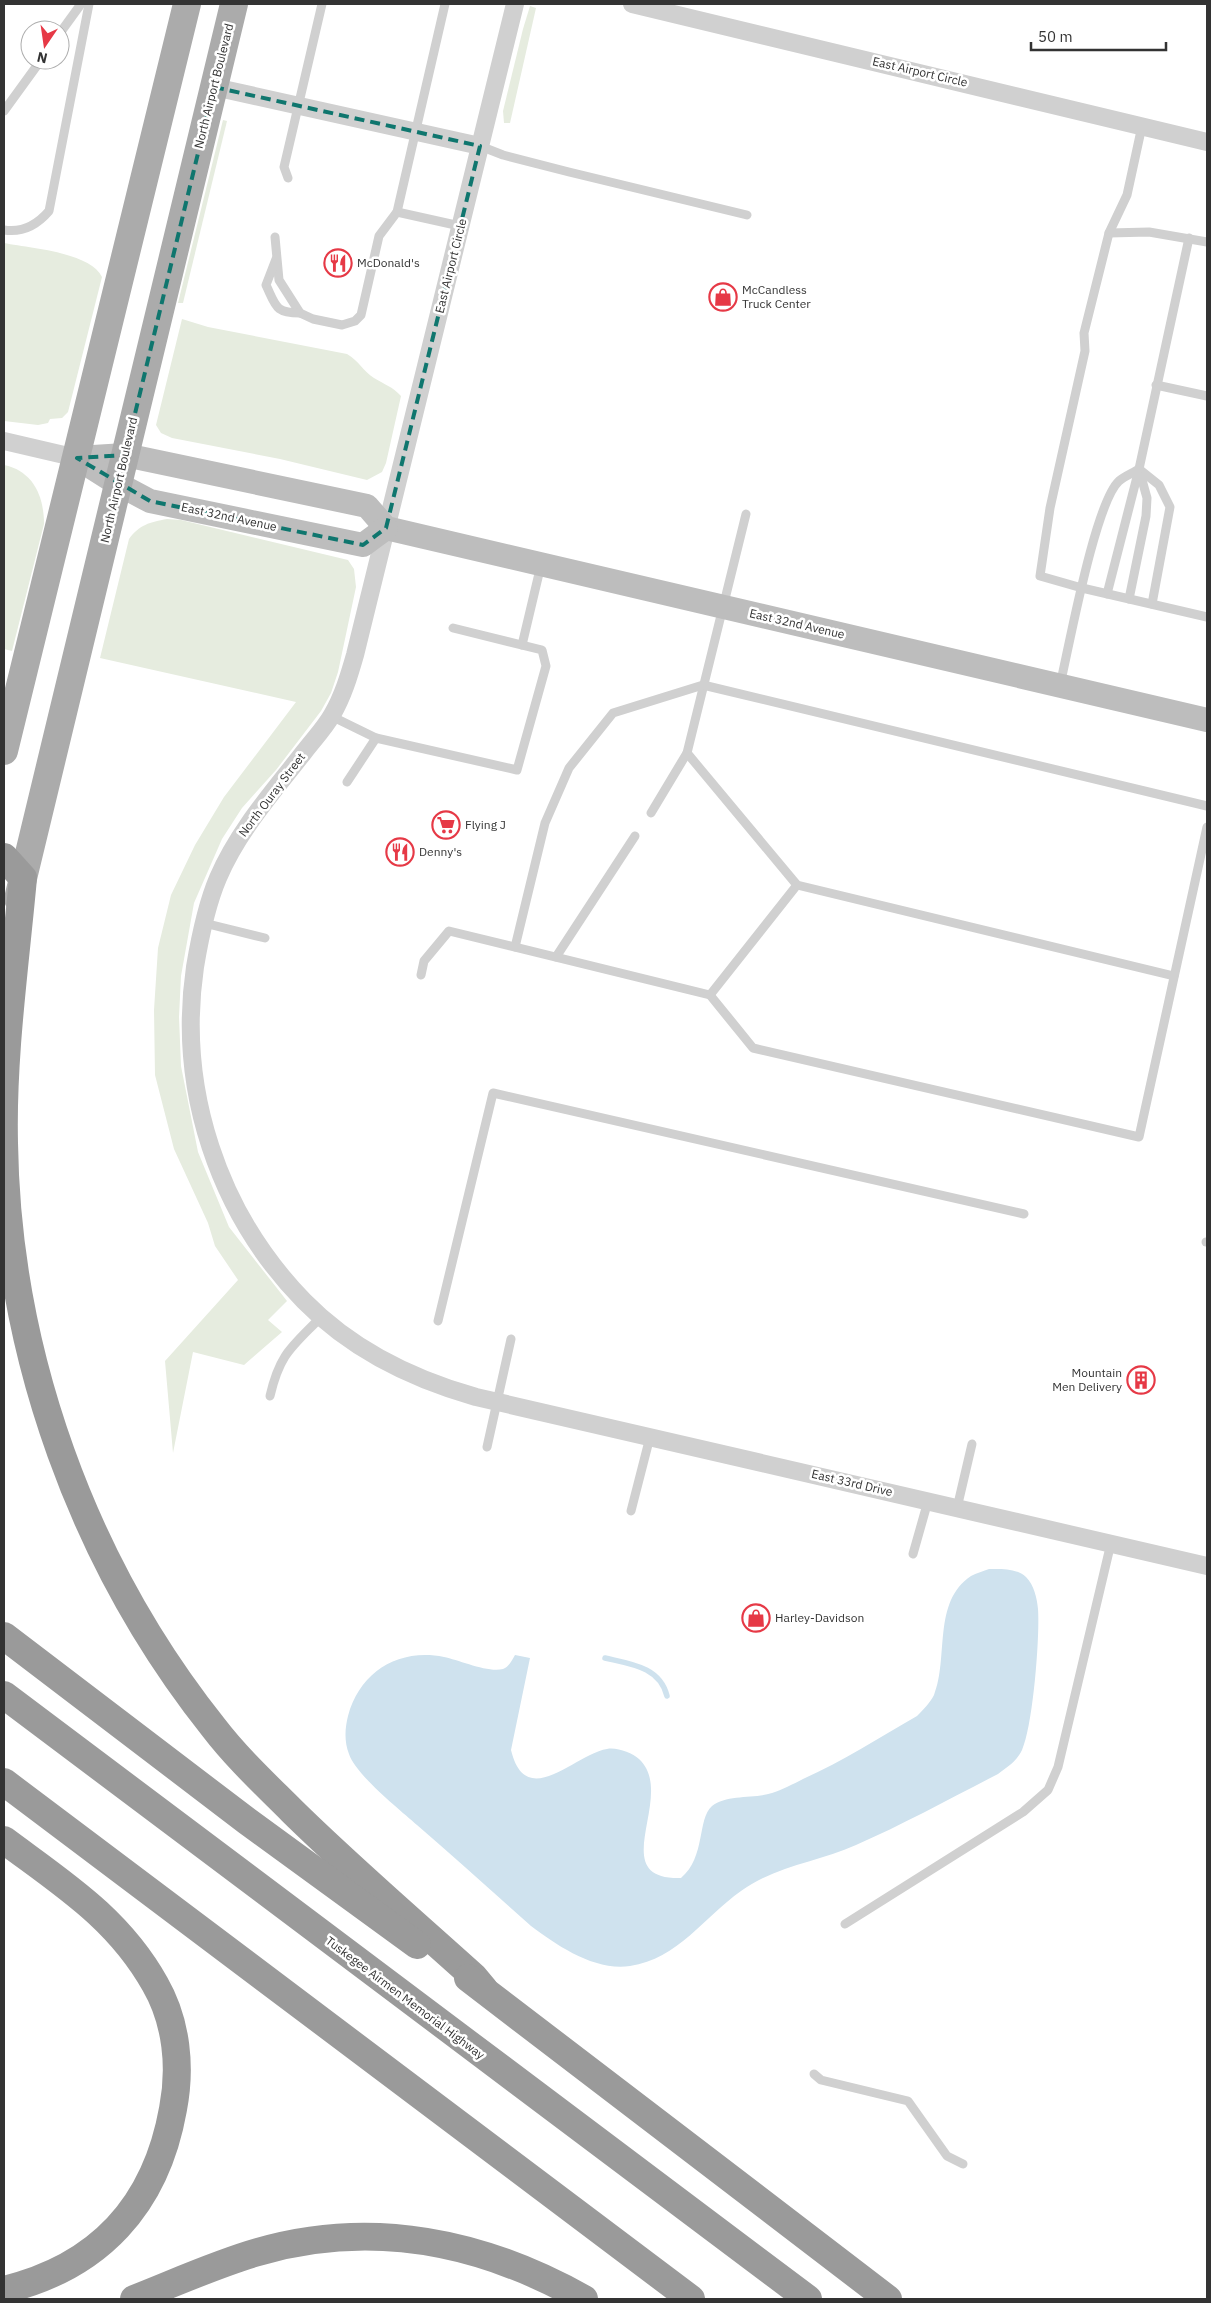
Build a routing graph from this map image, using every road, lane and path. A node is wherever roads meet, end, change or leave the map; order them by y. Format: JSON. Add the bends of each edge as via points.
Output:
{"nodes":[{"id":1,"x":81,"y":4,"type":"edge"},
{"id":2,"x":89,"y":4,"type":"edge"},
{"id":3,"x":187,"y":4,"type":"edge"},
{"id":4,"x":234,"y":4,"type":"edge"},
{"id":5,"x":322,"y":4,"type":"edge"},
{"id":6,"x":445,"y":4,"type":"edge"},
{"id":7,"x":515,"y":4,"type":"edge"},
{"id":8,"x":634,"y":4,"type":"edge"},
{"id":9,"x":69,"y":20,"type":"edge"},
{"id":10,"x":34,"y":70,"type":"edge"},
{"id":11,"x":214,"y":87,"type":"junction"},
{"id":12,"x":300,"y":106,"type":"junction"},
{"id":13,"x":4,"y":112,"type":"edge"},
{"id":14,"x":1142,"y":126,"type":"junction"},
{"id":15,"x":415,"y":132,"type":"junction"},
{"id":16,"x":1207,"y":142,"type":"edge"},
{"id":17,"x":480,"y":146,"type":"junction"},
{"id":18,"x":288,"y":178,"type":"dead end"},
{"id":19,"x":396,"y":212,"type":"junction"},
{"id":20,"x":747,"y":215,"type":"dead end"},
{"id":21,"x":460,"y":226,"type":"junction"},
{"id":22,"x":4,"y":230,"type":"edge"},
{"id":23,"x":1109,"y":233,"type":"junction"},
{"id":24,"x":275,"y":236,"type":"dead end"},
{"id":25,"x":1189,"y":238,"type":"junction"},
{"id":26,"x":1207,"y":242,"type":"edge"},
{"id":27,"x":277,"y":256,"type":"junction"},
{"id":28,"x":300,"y":313,"type":"junction"},
{"id":29,"x":1156,"y":385,"type":"junction"},
{"id":30,"x":1207,"y":396,"type":"edge"},
{"id":31,"x":4,"y":441,"type":"edge"},
{"id":32,"x":125,"y":455,"type":"junction"},
{"id":33,"x":77,"y":458,"type":"junction"},
{"id":34,"x":1139,"y":469,"type":"junction"},
{"id":35,"x":118,"y":484,"type":"junction"},
{"id":36,"x":746,"y":514,"type":"dead end"},
{"id":37,"x":386,"y":528,"type":"junction"},
{"id":38,"x":542,"y":564,"type":"junction"},
{"id":39,"x":1082,"y":588,"type":"junction"},
{"id":40,"x":1107,"y":594,"type":"junction"},
{"id":41,"x":1128,"y":599,"type":"junction"},
{"id":42,"x":1152,"y":604,"type":"junction"},
{"id":43,"x":722,"y":607,"type":"junction"},
{"id":44,"x":1207,"y":617,"type":"edge"},
{"id":45,"x":454,"y":628,"type":"dead end"},
{"id":46,"x":522,"y":645,"type":"junction"},
{"id":47,"x":703,"y":685,"type":"junction"},
{"id":48,"x":1060,"y":686,"type":"junction"},
{"id":49,"x":331,"y":716,"type":"junction"},
{"id":50,"x":1207,"y":720,"type":"edge"},
{"id":51,"x":376,"y":738,"type":"junction"},
{"id":52,"x":4,"y":751,"type":"edge"},
{"id":53,"x":687,"y":754,"type":"junction"},
{"id":54,"x":347,"y":782,"type":"dead end"},
{"id":55,"x":1207,"y":806,"type":"edge"},
{"id":56,"x":652,"y":813,"type":"dead end"},
{"id":57,"x":1207,"y":827,"type":"edge"},
{"id":58,"x":635,"y":836,"type":"dead end"},
{"id":59,"x":4,"y":857,"type":"edge"},
{"id":60,"x":23,"y":878,"type":"junction"},
{"id":61,"x":796,"y":885,"type":"junction"},
{"id":62,"x":204,"y":923,"type":"junction"},
{"id":63,"x":265,"y":938,"type":"dead end"},
{"id":64,"x":515,"y":947,"type":"junction"},
{"id":65,"x":4,"y":956,"type":"edge"},
{"id":66,"x":556,"y":957,"type":"junction"},
{"id":67,"x":421,"y":975,"type":"dead end"},
{"id":68,"x":1174,"y":976,"type":"junction"},
{"id":69,"x":710,"y":995,"type":"junction"},
{"id":70,"x":1024,"y":1214,"type":"dead end"},
{"id":71,"x":321,"y":1317,"type":"junction"},
{"id":72,"x":438,"y":1321,"type":"dead end"},
{"id":73,"x":511,"y":1339,"type":"dead end"},
{"id":74,"x":270,"y":1396,"type":"dead end"},
{"id":75,"x":496,"y":1402,"type":"junction"},
{"id":76,"x":650,"y":1437,"type":"junction"},
{"id":77,"x":972,"y":1444,"type":"dead end"},
{"id":78,"x":487,"y":1446,"type":"dead end"},
{"id":79,"x":928,"y":1501,"type":"junction"},
{"id":80,"x":957,"y":1508,"type":"junction"},
{"id":81,"x":631,"y":1510,"type":"dead end"},
{"id":82,"x":1111,"y":1543,"type":"junction"},
{"id":83,"x":913,"y":1554,"type":"dead end"},
{"id":84,"x":1207,"y":1566,"type":"edge"},
{"id":85,"x":4,"y":1636,"type":"edge"},
{"id":86,"x":4,"y":1695,"type":"edge"},
{"id":87,"x":4,"y":1782,"type":"edge"},
{"id":88,"x":4,"y":1840,"type":"edge"},
{"id":89,"x":845,"y":1924,"type":"dead end"},
{"id":90,"x":484,"y":1989,"type":"junction"},
{"id":91,"x":814,"y":2074,"type":"dead end"},
{"id":92,"x":963,"y":2164,"type":"dead end"},
{"id":93,"x":4,"y":2290,"type":"edge"},
{"id":94,"x":134,"y":2299,"type":"edge"},
{"id":95,"x":584,"y":2299,"type":"edge"},
{"id":96,"x":691,"y":2299,"type":"edge"},
{"id":97,"x":808,"y":2299,"type":"edge"},
{"id":98,"x":888,"y":2299,"type":"edge"}],
"edges":[{"from":1,"to":9,"type":"lane"},
{"from":2,"to":22,"type":"lane","via":[[49,211],[39,223],[24,229]]},
{"from":3,"to":33,"type":"main road"},
{"from":4,"to":11,"type":"main road","name":"North Airport Boulevard"},
{"from":5,"to":12,"type":"lane"},
{"from":6,"to":15,"type":"lane"},
{"from":7,"to":17,"type":"street","name":"East Airport Circle"},
{"from":8,"to":14,"type":"street","name":"East Airport Circle"},
{"from":10,"to":13,"type":"lane"},
{"from":11,"to":12,"type":"street"},
{"from":11,"to":32,"type":"main road","name":"North Airport Boulevard"},
{"from":12,"to":15,"type":"street"},
{"from":12,"to":18,"type":"lane","via":[[284,167]]},
{"from":14,"to":16,"type":"street","name":"East Airport Circle"},
{"from":14,"to":23,"type":"lane","via":[[1127,195]]},
{"from":15,"to":17,"type":"street"},
{"from":15,"to":19,"type":"lane"},
{"from":17,"to":20,"type":"lane","via":[[503,155]]},
{"from":17,"to":21,"type":"street","name":"East Airport Circle"},
{"from":19,"to":21,"type":"lane"},
{"from":19,"to":28,"type":"lane","via":[[379,236],[359,318],[342,325]]},
{"from":21,"to":37,"type":"street","name":"East Airport Circle"},
{"from":23,"to":25,"type":"lane","via":[[1149,232]]},
{"from":23,"to":39,"type":"lane","via":[[1084,334],[1085,351],[1050,508],[1040,576]]},
{"from":24,"to":27,"type":"lane"},
{"from":25,"to":26,"type":"lane"},
{"from":25,"to":29,"type":"lane"},
{"from":27,"to":28,"type":"lane","via":[[279,280]]},
{"from":27,"to":28,"type":"lane","via":[[266,286],[277,309]]},
{"from":29,"to":30,"type":"lane"},
{"from":29,"to":34,"type":"lane"},
{"from":31,"to":33,"type":"street","name":"East 32nd Avenue"},
{"from":32,"to":33,"type":"street","name":"East 32nd Avenue"},
{"from":32,"to":35,"type":"main road","name":"North Airport Boulevard"},
{"from":32,"to":37,"type":"street","name":"East 32nd Avenue","via":[[367,506]]},
{"from":33,"to":35,"type":"street","name":"East 32nd Avenue"},
{"from":33,"to":52,"type":"main road"},
{"from":34,"to":39,"type":"lane","via":[[1119,481],[1109,496]]},
{"from":34,"to":40,"type":"lane"},
{"from":34,"to":41,"type":"lane","via":[[1147,507]]},
{"from":34,"to":42,"type":"lane","via":[[1159,486],[1170,507]]},
{"from":35,"to":37,"type":"street","name":"East 32nd Avenue","via":[[150,501],[363,545]]},
{"from":35,"to":60,"type":"main road","name":"North Airport Boulevard"},
{"from":36,"to":43,"type":"lane"},
{"from":37,"to":38,"type":"street","name":"East 32nd Avenue"},
{"from":37,"to":49,"type":"street","name":"North Ouray Street","via":[[355,655],[344,691]]},
{"from":38,"to":43,"type":"street","name":"East 32nd Avenue"},
{"from":38,"to":46,"type":"lane"},
{"from":39,"to":40,"type":"lane"},
{"from":39,"to":48,"type":"lane"},
{"from":40,"to":41,"type":"lane"},
{"from":41,"to":42,"type":"lane"},
{"from":42,"to":44,"type":"lane"},
{"from":43,"to":47,"type":"lane"},
{"from":43,"to":48,"type":"street","name":"East 32nd Avenue"},
{"from":45,"to":46,"type":"lane"},
{"from":46,"to":51,"type":"lane","via":[[542,650],[546,666],[517,770]]},
{"from":47,"to":53,"type":"lane"},
{"from":47,"to":55,"type":"lane"},
{"from":47,"to":64,"type":"lane","via":[[613,713],[569,768],[545,823]]},
{"from":48,"to":50,"type":"street","name":"East 32nd Avenue"},
{"from":49,"to":51,"type":"lane"},
{"from":49,"to":62,"type":"street","name":"North Ouray Street","via":[[246,827],[218,879]]},
{"from":51,"to":54,"type":"lane"},
{"from":53,"to":56,"type":"lane"},
{"from":53,"to":61,"type":"lane"},
{"from":57,"to":68,"type":"lane"},
{"from":58,"to":66,"type":"lane"},
{"from":59,"to":60,"type":"highway"},
{"from":60,"to":65,"type":"main road","name":"North Airport Boulevard"},
{"from":60,"to":90,"type":"highway","via":[[4,1097],[8,1206],[20,1303],[40,1384],[77,1496],[138,1617],[215,1730],[321,1839]]},
{"from":61,"to":68,"type":"lane"},
{"from":61,"to":69,"type":"lane"},
{"from":62,"to":63,"type":"lane"},
{"from":62,"to":71,"type":"street","name":"North Ouray Street","via":[[192,985],[190,1021],[194,1079],[202,1123],[218,1169],[242,1219],[277,1269]]},
{"from":64,"to":66,"type":"lane"},
{"from":64,"to":67,"type":"lane","via":[[449,931],[424,961]]},
{"from":66,"to":69,"type":"lane"},
{"from":68,"to":69,"type":"lane","via":[[1139,1137],[754,1048]]},
{"from":70,"to":72,"type":"lane","via":[[492,1094]]},
{"from":71,"to":74,"type":"lane","via":[[285,1354],[275,1374]]},
{"from":71,"to":75,"type":"street","name":"North Ouray Street","via":[[368,1351],[410,1375]]},
{"from":73,"to":75,"type":"lane"},
{"from":75,"to":76,"type":"street","name":"East 33rd Drive"},
{"from":75,"to":78,"type":"lane"},
{"from":76,"to":79,"type":"street","name":"East 33rd Drive"},
{"from":76,"to":81,"type":"lane"},
{"from":77,"to":80,"type":"lane"},
{"from":79,"to":80,"type":"street","name":"East 33rd Drive"},
{"from":79,"to":83,"type":"lane"},
{"from":80,"to":82,"type":"street","name":"East 33rd Drive"},
{"from":82,"to":84,"type":"street","name":"East 33rd Drive"},
{"from":82,"to":89,"type":"lane","via":[[1058,1767],[1048,1790],[1024,1812]]},
{"from":85,"to":90,"type":"highway","via":[[402,1936]]},
{"from":86,"to":97,"type":"highway","name":"Tuskegee Airmen Memorial Highway"},
{"from":87,"to":96,"type":"highway"},
{"from":88,"to":93,"type":"highway","via":[[83,1899],[124,1938],[157,1987],[175,2044],[178,2075],[173,2114],[163,2152],[152,2179],[130,2213],[106,2239],[76,2262],[41,2279]]},
{"from":90,"to":98,"type":"highway"},
{"from":91,"to":92,"type":"lane","via":[[820,2080],[908,2101],[948,2156]]},
{"from":94,"to":95,"type":"highway","via":[[258,2252],[306,2242],[355,2237],[407,2239],[462,2248],[524,2269]]}]}
